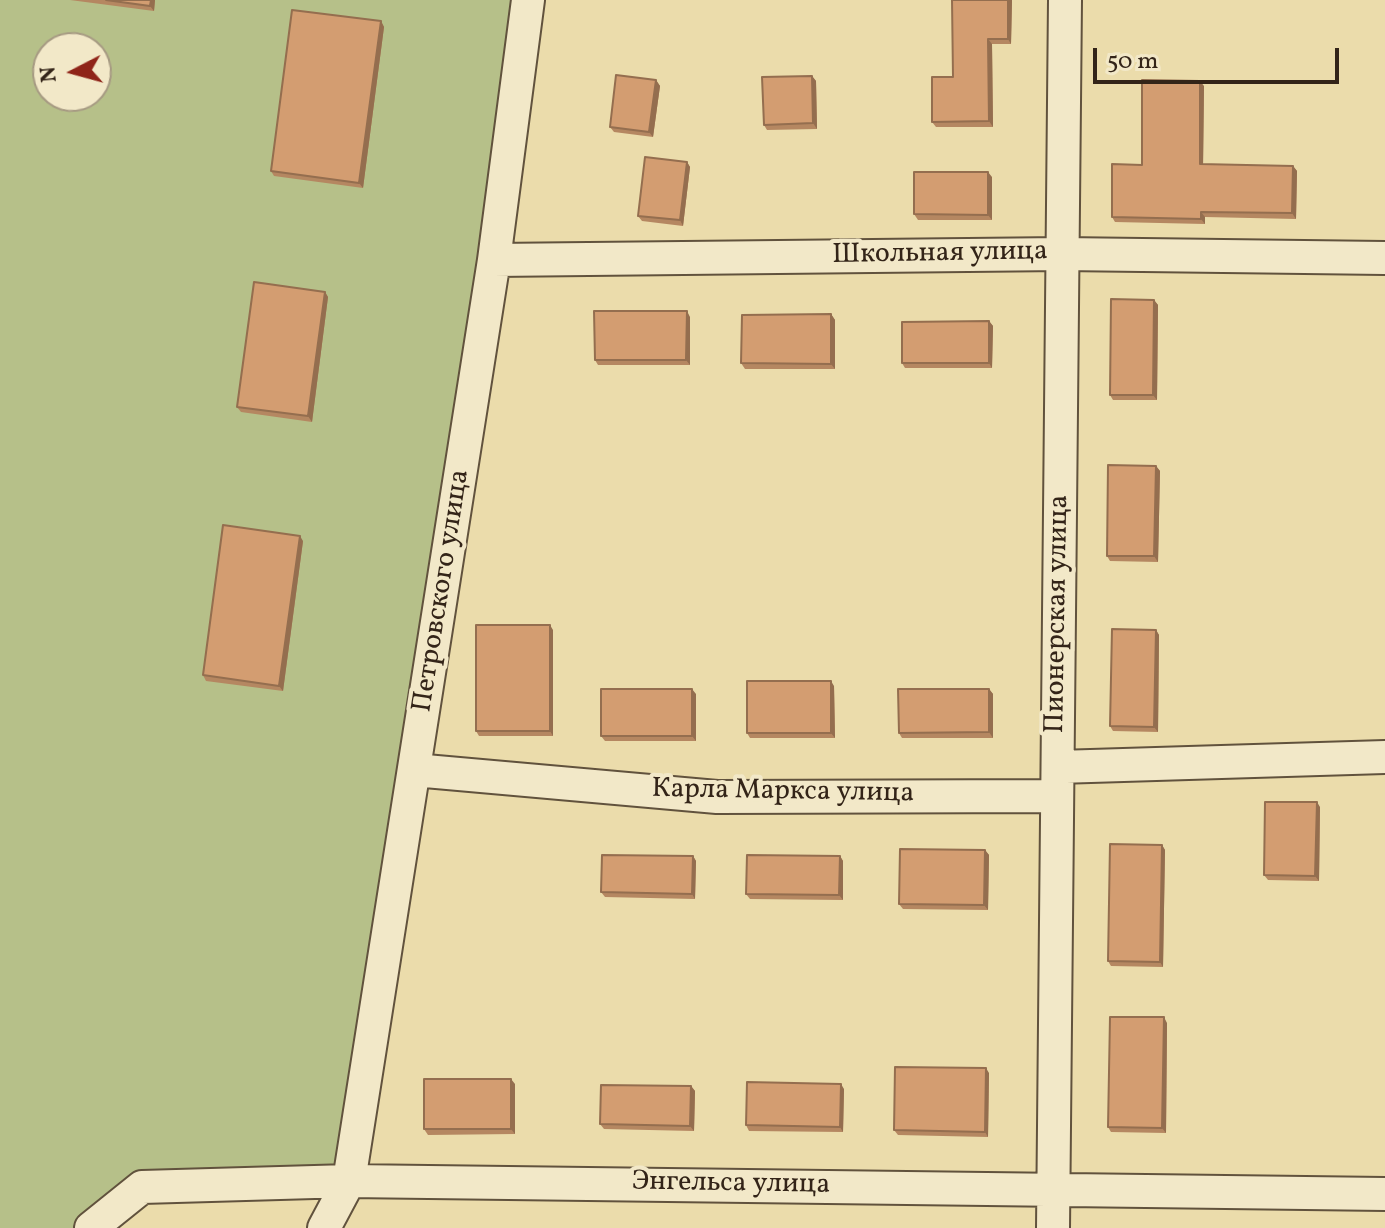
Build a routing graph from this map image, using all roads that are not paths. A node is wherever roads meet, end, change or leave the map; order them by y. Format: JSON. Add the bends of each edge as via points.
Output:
{"nodes":[{"id":1,"x":528,"y":0,"type":"edge"},
{"id":2,"x":1065,"y":0,"type":"edge"},
{"id":3,"x":1062,"y":254,"type":"junction"},
{"id":4,"x":1385,"y":258,"type":"edge"},
{"id":5,"x":494,"y":260,"type":"junction"},
{"id":6,"x":1385,"y":757,"type":"edge"},
{"id":7,"x":414,"y":770,"type":"junction"},
{"id":8,"x":1058,"y":781,"type":"junction"},
{"id":9,"x":349,"y":1181,"type":"junction"},
{"id":10,"x":1053,"y":1188,"type":"junction"},
{"id":11,"x":1385,"y":1194,"type":"edge"},
{"id":12,"x":91,"y":1228,"type":"edge"},
{"id":13,"x":324,"y":1228,"type":"edge"},
{"id":14,"x":1053,"y":1228,"type":"edge"}],
"edges":[{"from":1,"to":5,"type":"street","name":"Петровского улица"},
{"from":2,"to":3,"type":"street","name":"Пионерская улица"},
{"from":3,"to":4,"type":"street","name":"Школьная улица"},
{"from":3,"to":5,"type":"street","name":"Школьная улица"},
{"from":3,"to":8,"type":"street","name":"Пионерская улица"},
{"from":5,"to":7,"type":"street","name":"Петровского улица"},
{"from":6,"to":8,"type":"street","name":"Карла Маркса улица"},
{"from":7,"to":8,"type":"street","name":"Карла Маркса улица","via":[[717,797]]},
{"from":7,"to":9,"type":"street","name":"Петровского улица"},
{"from":8,"to":10,"type":"street","name":"Пионерская улица"},
{"from":9,"to":10,"type":"street","name":"Энгельса улица"},
{"from":9,"to":12,"type":"street","name":"Энгельса улица","via":[[142,1187]]},
{"from":9,"to":13,"type":"street","name":"Петровского улица"},
{"from":10,"to":11,"type":"street","name":"Энгельса улица"},
{"from":10,"to":14,"type":"street","name":"Пионерская улица"}]}
